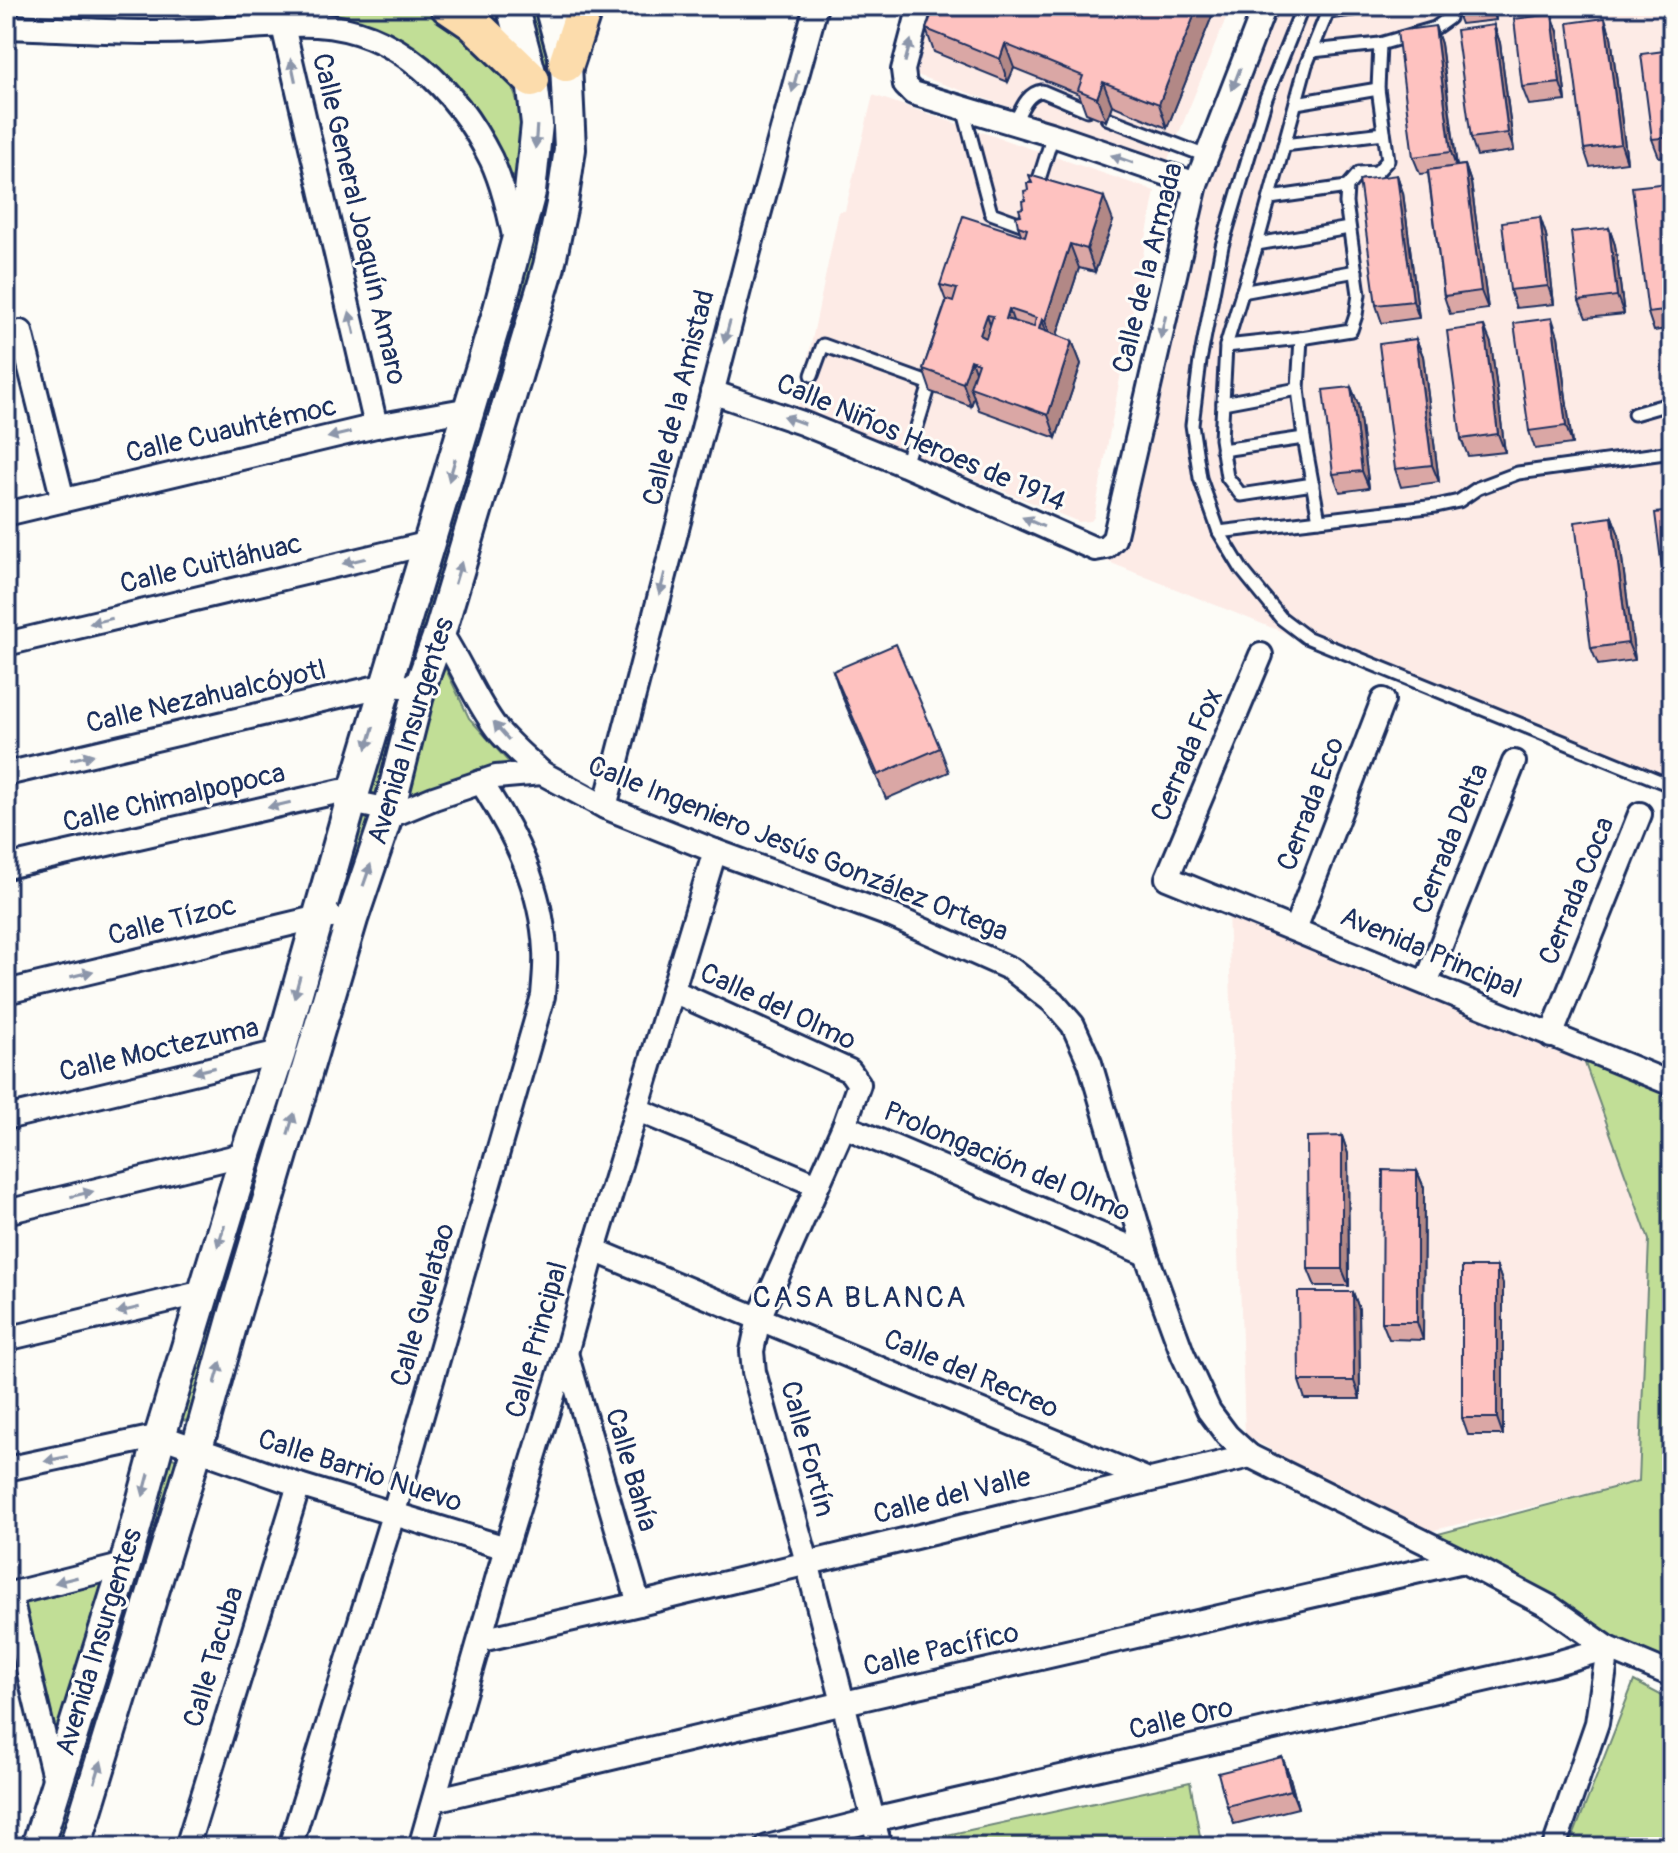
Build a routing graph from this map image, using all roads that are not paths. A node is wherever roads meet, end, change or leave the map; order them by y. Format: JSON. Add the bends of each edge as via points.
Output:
{"nodes":[{"id":1,"x":448,"y":6,"type":"edge"},
{"id":2,"x":512,"y":6,"type":"edge"},
{"id":3,"x":550,"y":6,"type":"edge"},
{"id":4,"x":585,"y":6,"type":"edge"},
{"id":5,"x":816,"y":6,"type":"edge"},
{"id":6,"x":920,"y":6,"type":"edge"},
{"id":7,"x":1265,"y":6,"type":"edge"},
{"id":8,"x":1303,"y":6,"type":"edge"},
{"id":9,"x":1377,"y":6,"type":"edge"},
{"id":10,"x":1448,"y":6,"type":"edge"},
{"id":11,"x":1329,"y":9,"type":"edge"},
{"id":12,"x":283,"y":26,"type":"junction"},
{"id":13,"x":6,"y":27,"type":"edge"},
{"id":14,"x":1380,"y":44,"type":"junction"},
{"id":15,"x":1312,"y":51,"type":"junction"},
{"id":16,"x":566,"y":64,"type":"junction"},
{"id":17,"x":532,"y":80,"type":"junction"},
{"id":18,"x":1378,"y":89,"type":"junction"},
{"id":19,"x":1296,"y":103,"type":"junction"},
{"id":20,"x":963,"y":108,"type":"junction"},
{"id":21,"x":1087,"y":110,"type":"edge"},
{"id":22,"x":1107,"y":118,"type":"dead end"},
{"id":23,"x":1014,"y":125,"type":"junction"},
{"id":24,"x":1384,"y":133,"type":"junction"},
{"id":25,"x":1053,"y":135,"type":"junction"},
{"id":26,"x":1284,"y":145,"type":"junction"},
{"id":27,"x":1206,"y":156,"type":"junction"},
{"id":28,"x":1196,"y":184,"type":"junction"},
{"id":29,"x":1347,"y":187,"type":"junction"},
{"id":30,"x":1270,"y":198,"type":"junction"},
{"id":31,"x":1349,"y":228,"type":"junction"},
{"id":32,"x":516,"y":243,"type":"junction"},
{"id":33,"x":1257,"y":244,"type":"junction"},
{"id":34,"x":1356,"y":271,"type":"junction"},
{"id":35,"x":1242,"y":292,"type":"junction"},
{"id":36,"x":498,"y":313,"type":"junction"},
{"id":37,"x":534,"y":319,"type":"junction"},
{"id":38,"x":21,"y":332,"type":"dead end"},
{"id":39,"x":1301,"y":338,"type":"junction"},
{"id":40,"x":1226,"y":346,"type":"junction"},
{"id":41,"x":935,"y":369,"type":"edge"},
{"id":42,"x":812,"y":375,"type":"dead end"},
{"id":43,"x":931,"y":384,"type":"junction"},
{"id":44,"x":1298,"y":389,"type":"junction"},
{"id":45,"x":712,"y":392,"type":"junction"},
{"id":46,"x":1223,"y":403,"type":"junction"},
{"id":47,"x":1672,"y":403,"type":"edge"},
{"id":48,"x":470,"y":409,"type":"junction"},
{"id":49,"x":1634,"y":414,"type":"dead end"},
{"id":50,"x":376,"y":426,"type":"junction"},
{"id":51,"x":1304,"y":438,"type":"junction"},
{"id":52,"x":1222,"y":450,"type":"junction"},
{"id":53,"x":1672,"y":452,"type":"edge"},
{"id":54,"x":905,"y":465,"type":"junction"},
{"id":55,"x":1313,"y":484,"type":"junction"},
{"id":56,"x":63,"y":500,"type":"junction"},
{"id":57,"x":6,"y":514,"type":"edge"},
{"id":58,"x":1319,"y":520,"type":"junction"},
{"id":59,"x":1219,"y":532,"type":"junction"},
{"id":60,"x":430,"y":543,"type":"junction"},
{"id":61,"x":1106,"y":547,"type":"joint"},
{"id":62,"x":440,"y":632,"type":"junction"},
{"id":63,"x":6,"y":644,"type":"edge"},
{"id":64,"x":1261,"y":655,"type":"dead end"},
{"id":65,"x":386,"y":685,"type":"junction"},
{"id":66,"x":420,"y":687,"type":"junction"},
{"id":67,"x":1383,"y":700,"type":"dead end"},
{"id":68,"x":1514,"y":762,"type":"dead end"},
{"id":69,"x":542,"y":773,"type":"junction"},
{"id":70,"x":6,"y":774,"type":"edge"},
{"id":71,"x":481,"y":782,"type":"junction"},
{"id":72,"x":1672,"y":786,"type":"edge"},
{"id":73,"x":351,"y":802,"type":"junction"},
{"id":74,"x":605,"y":807,"type":"junction"},
{"id":75,"x":389,"y":810,"type":"junction"},
{"id":76,"x":1640,"y":814,"type":"dead end"},
{"id":77,"x":715,"y":851,"type":"junction"},
{"id":78,"x":6,"y":867,"type":"edge"},
{"id":79,"x":1167,"y":878,"type":"joint"},
{"id":80,"x":319,"y":917,"type":"junction"},
{"id":81,"x":352,"y":919,"type":"junction"},
{"id":82,"x":1295,"y":929,"type":"junction"},
{"id":83,"x":1426,"y":983,"type":"junction"},
{"id":84,"x":673,"y":991,"type":"junction"},
{"id":85,"x":6,"y":992,"type":"edge"},
{"id":86,"x":1551,"y":1036,"type":"junction"},
{"id":87,"x":280,"y":1052,"type":"junction"},
{"id":88,"x":857,"y":1079,"type":"joint"},
{"id":89,"x":1672,"y":1084,"type":"edge"},
{"id":90,"x":638,"y":1110,"type":"junction"},
{"id":91,"x":6,"y":1118,"type":"edge"},
{"id":92,"x":844,"y":1126,"type":"junction"},
{"id":93,"x":246,"y":1154,"type":"junction"},
{"id":94,"x":817,"y":1185,"type":"junction"},
{"id":95,"x":6,"y":1212,"type":"edge"},
{"id":96,"x":594,"y":1250,"type":"junction"},
{"id":97,"x":1146,"y":1254,"type":"junction"},
{"id":98,"x":204,"y":1292,"type":"junction"},
{"id":99,"x":759,"y":1318,"type":"junction"},
{"id":100,"x":6,"y":1339,"type":"edge"},
{"id":101,"x":566,"y":1353,"type":"junction"},
{"id":102,"x":160,"y":1436,"type":"junction"},
{"id":103,"x":197,"y":1448,"type":"junction"},
{"id":104,"x":1250,"y":1456,"type":"junction"},
{"id":105,"x":6,"y":1469,"type":"edge"},
{"id":106,"x":1148,"y":1480,"type":"junction"},
{"id":107,"x":299,"y":1485,"type":"junction"},
{"id":108,"x":393,"y":1515,"type":"junction"},
{"id":109,"x":506,"y":1548,"type":"junction"},
{"id":110,"x":1463,"y":1561,"type":"junction"},
{"id":111,"x":807,"y":1562,"type":"junction"},
{"id":112,"x":125,"y":1565,"type":"junction"},
{"id":113,"x":8,"y":1595,"type":"edge"},
{"id":114,"x":639,"y":1604,"type":"junction"},
{"id":115,"x":481,"y":1640,"type":"junction"},
{"id":116,"x":1608,"y":1648,"type":"junction"},
{"id":117,"x":1672,"y":1675,"type":"edge"},
{"id":118,"x":844,"y":1703,"type":"junction"},
{"id":119,"x":56,"y":1786,"type":"junction"},
{"id":120,"x":434,"y":1800,"type":"junction"},
{"id":121,"x":873,"y":1820,"type":"junction"},
{"id":122,"x":37,"y":1847,"type":"edge"},
{"id":123,"x":75,"y":1847,"type":"edge"},
{"id":124,"x":187,"y":1847,"type":"edge"},
{"id":125,"x":290,"y":1847,"type":"edge"},
{"id":126,"x":420,"y":1847,"type":"edge"},
{"id":127,"x":767,"y":1847,"type":"edge"},
{"id":128,"x":880,"y":1847,"type":"edge"},
{"id":129,"x":1554,"y":1847,"type":"edge"}],
"edges":[{"from":1,"to":17,"type":"main road"},
{"from":2,"to":17,"type":"main road","name":"Avenida Insurgentes"},
{"from":3,"to":16,"type":"main road","name":"Avenida Insurgentes"},
{"from":4,"to":16,"type":"main road"},
{"from":5,"to":45,"type":"street","name":"Calle de la Amistad","one_way":true},
{"from":20,"to":6,"type":"street","one_way":true,"via":[[913,93],[905,85],[903,70]]},
{"from":7,"to":27,"type":"street","name":"Calle de la Armada","one_way":true},
{"from":8,"to":59,"type":"lane","via":[[1266,98],[1222,246],[1200,361],[1192,425],[1200,478]]},
{"from":9,"to":11,"type":"lane"},
{"from":10,"to":14,"type":"lane","via":[[1449,18],[1435,28]]},
{"from":11,"to":15,"type":"lane"},
{"from":12,"to":13,"type":"street","name":"Avenida Insurgentes","via":[[191,31]]},
{"from":12,"to":32,"type":"street","name":"Avenida Insurgentes","via":[[353,32],[392,46],[422,67],[474,128],[505,196]]},
{"from":50,"to":12,"type":"street","name":"Calle General Joaquín Amaro","one_way":true},
{"from":14,"to":15,"type":"lane"},
{"from":14,"to":18,"type":"lane"},
{"from":15,"to":19,"type":"lane"},
{"from":16,"to":37,"type":"main road","name":"Avenida Insurgentes","via":[[570,149]]},
{"from":17,"to":32,"type":"main road","name":"Avenida Insurgentes","one_way":true,"via":[[535,152]]},
{"from":18,"to":19,"type":"lane"},
{"from":18,"to":24,"type":"lane"},
{"from":19,"to":26,"type":"lane"},
{"from":20,"to":23,"type":"street"},
{"from":20,"to":25,"type":"lane","via":[[991,213],[1024,225]]},
{"from":21,"to":23,"type":"lane","via":[[1035,91]]},
{"from":22,"to":27,"type":"lane"},
{"from":23,"to":25,"type":"street"},
{"from":24,"to":26,"type":"lane"},
{"from":24,"to":29,"type":"lane","via":[[1388,160],[1377,172],[1359,173]]},
{"from":28,"to":25,"type":"street","one_way":true},
{"from":26,"to":30,"type":"lane"},
{"from":27,"to":28,"type":"street","name":"Calle de la Armada"},
{"from":28,"to":61,"type":"street","name":"Calle de la Armada","one_way":true,"via":[[1114,539]]},
{"from":29,"to":30,"type":"lane"},
{"from":29,"to":31,"type":"lane"},
{"from":30,"to":33,"type":"lane"},
{"from":31,"to":33,"type":"lane"},
{"from":31,"to":34,"type":"lane"},
{"from":32,"to":36,"type":"main road","name":"Avenida Insurgentes"},
{"from":33,"to":35,"type":"lane"},
{"from":34,"to":35,"type":"lane"},
{"from":34,"to":39,"type":"lane","via":[[1359,294],[1351,330]]},
{"from":35,"to":40,"type":"lane"},
{"from":36,"to":37,"type":"main road"},
{"from":36,"to":48,"type":"main road","name":"Avenida Insurgentes"},
{"from":62,"to":37,"type":"main road","name":"Avenida Insurgentes","one_way":true},
{"from":38,"to":56,"type":"street"},
{"from":39,"to":40,"type":"lane"},
{"from":39,"to":44,"type":"lane"},
{"from":40,"to":46,"type":"lane"},
{"from":41,"to":43,"type":"lane"},
{"from":42,"to":43,"type":"lane","via":[[823,345]]},
{"from":43,"to":54,"type":"lane"},
{"from":44,"to":46,"type":"lane"},
{"from":44,"to":51,"type":"lane"},
{"from":54,"to":45,"type":"street","name":"Calle Niños Heroes de 1914","one_way":true},
{"from":45,"to":74,"type":"street","name":"Calle de la Amistad","one_way":true},
{"from":46,"to":52,"type":"lane"},
{"from":47,"to":49,"type":"lane"},
{"from":48,"to":50,"type":"street","name":"Calle Cuauhtémoc"},
{"from":48,"to":60,"type":"main road","name":"Avenida Insurgentes","one_way":true},
{"from":50,"to":56,"type":"street","name":"Calle Cuauhtémoc","one_way":true},
{"from":51,"to":52,"type":"lane"},
{"from":51,"to":55,"type":"lane"},
{"from":52,"to":55,"type":"lane","via":[[1227,477],[1241,495]]},
{"from":53,"to":58,"type":"lane","via":[[1518,473],[1459,501]]},
{"from":61,"to":54,"type":"street","name":"Calle Niños Heroes de 1914","one_way":true,"via":[[1095,549]]},
{"from":55,"to":58,"type":"lane"},
{"from":56,"to":57,"type":"street","name":"Calle Cuauhtémoc"},
{"from":58,"to":59,"type":"lane"},
{"from":59,"to":72,"type":"lane","via":[[1281,618],[1306,637]]},
{"from":60,"to":63,"type":"street","name":"Calle Cuitláhuac","one_way":true},
{"from":60,"to":65,"type":"main road","name":"Avenida Insurgentes"},
{"from":62,"to":66,"type":"main road","name":"Avenida Insurgentes"},
{"from":69,"to":62,"type":"street","name":"Calle Ingeniero Jesús González Ortega","one_way":true,"via":[[497,729]]},
{"from":64,"to":79,"type":"street","name":"Cerrada Fox"},
{"from":65,"to":66,"type":"street","name":"Calle Nezahualcóyotl"},
{"from":70,"to":65,"type":"street","name":"Calle Nezahualcóyotl","one_way":true},
{"from":65,"to":73,"type":"main road","name":"Avenida Insurgentes","one_way":true},
{"from":66,"to":75,"type":"main road","name":"Avenida Insurgentes"},
{"from":67,"to":82,"type":"street","name":"Cerrada Eco"},
{"from":68,"to":83,"type":"street","name":"Cerrada Delta"},
{"from":69,"to":71,"type":"street"},
{"from":69,"to":74,"type":"street","name":"Calle Ingeniero Jesús González Ortega"},
{"from":71,"to":75,"type":"street","via":[[400,812]]},
{"from":71,"to":108,"type":"street","name":"Calle Guelatao","via":[[521,850],[538,905],[545,951],[543,996]]},
{"from":73,"to":75,"type":"street"},
{"from":73,"to":78,"type":"street","name":"Calle Chimalpopoca","one_way":true,"via":[[341,791]]},
{"from":73,"to":80,"type":"main road","name":"Avenida Insurgentes"},
{"from":74,"to":77,"type":"street","name":"Calle Ingeniero Jesús González Ortega"},
{"from":81,"to":75,"type":"main road","name":"Avenida Insurgentes","one_way":true},
{"from":76,"to":86,"type":"street","name":"Cerrada Coca"},
{"from":77,"to":84,"type":"street","name":"Calle Principal"},
{"from":77,"to":97,"type":"street","name":"Calle Ingeniero Jesús González Ortega","via":[[892,916],[1011,969],[1053,1002],[1073,1025],[1090,1063]]},
{"from":79,"to":82,"type":"street","name":"Avenida Principal"},
{"from":80,"to":81,"type":"street","name":"Calle Tízoc"},
{"from":85,"to":80,"type":"street","name":"Calle Tízoc","one_way":true},
{"from":80,"to":87,"type":"main road","name":"Avenida Insurgentes","one_way":true},
{"from":103,"to":81,"type":"main road","name":"Avenida Insurgentes","one_way":true},
{"from":82,"to":83,"type":"street","name":"Avenida Principal"},
{"from":83,"to":86,"type":"street","name":"Avenida Principal"},
{"from":84,"to":88,"type":"street","name":"Calle del Olmo","via":[[850,1071]]},
{"from":84,"to":90,"type":"street","name":"Calle Principal"},
{"from":86,"to":89,"type":"street","name":"Avenida Principal"},
{"from":87,"to":91,"type":"street","name":"Calle Moctezuma","one_way":true},
{"from":87,"to":93,"type":"main road","name":"Avenida Insurgentes"},
{"from":88,"to":92,"type":"street","name":"Calle Fortín"},
{"from":90,"to":94,"type":"street"},
{"from":90,"to":96,"type":"street","name":"Calle Principal"},
{"from":92,"to":94,"type":"street","name":"Calle Fortín"},
{"from":92,"to":97,"type":"street","name":"Prolongación del Olmo"},
{"from":95,"to":93,"type":"street","one_way":true},
{"from":93,"to":98,"type":"main road","name":"Avenida Insurgentes","one_way":true},
{"from":94,"to":99,"type":"street","name":"Calle Fortín"},
{"from":96,"to":99,"type":"street","name":"Calle del Recreo"},
{"from":96,"to":101,"type":"street","name":"Calle Principal"},
{"from":97,"to":104,"type":"street","name":"Calle Ingeniero Jesús González Ortega","via":[[1209,1411]]},
{"from":98,"to":100,"type":"street","one_way":true},
{"from":98,"to":102,"type":"main road","name":"Avenida Insurgentes"},
{"from":99,"to":106,"type":"street","name":"Calle del Recreo"},
{"from":99,"to":111,"type":"street","name":"Calle Fortín","via":[[754,1372]]},
{"from":101,"to":109,"type":"street","name":"Calle Principal"},
{"from":101,"to":114,"type":"street","name":"Calle Bahía"},
{"from":102,"to":103,"type":"street"},
{"from":102,"to":105,"type":"street","one_way":true},
{"from":102,"to":112,"type":"main road","name":"Avenida Insurgentes","one_way":true},
{"from":103,"to":107,"type":"street","name":"Calle Barrio Nuevo"},
{"from":123,"to":103,"type":"main road","name":"Avenida Insurgentes","one_way":true},
{"from":104,"to":106,"type":"street","name":"Calle del Valle"},
{"from":104,"to":110,"type":"street","name":"Calle Ingeniero Jesús González Ortega"},
{"from":106,"to":111,"type":"street","name":"Calle del Valle"},
{"from":107,"to":108,"type":"street","name":"Calle Barrio Nuevo"},
{"from":107,"to":124,"type":"street","name":"Calle Tacuba"},
{"from":108,"to":109,"type":"street","name":"Calle Barrio Nuevo"},
{"from":108,"to":125,"type":"street","name":"Calle Guelatao"},
{"from":109,"to":115,"type":"street","name":"Calle Principal"},
{"from":110,"to":116,"type":"street","name":"Calle Ingeniero Jesús González Ortega","via":[[1550,1607]]},
{"from":110,"to":118,"type":"street","name":"Calle Pacífico"},
{"from":111,"to":114,"type":"street","name":"Calle del Valle"},
{"from":111,"to":118,"type":"street","name":"Calle Fortín"},
{"from":112,"to":113,"type":"street","one_way":true},
{"from":112,"to":119,"type":"main road","name":"Avenida Insurgentes"},
{"from":113,"to":119,"type":"street"},
{"from":114,"to":115,"type":"street","name":"Calle del Valle"},
{"from":115,"to":120,"type":"street","name":"Calle Principal"},
{"from":116,"to":117,"type":"street","name":"Calle Ingeniero Jesús González Ortega"},
{"from":116,"to":121,"type":"street","name":"Calle Oro"},
{"from":116,"to":129,"type":"street","via":[[1597,1723]]},
{"from":118,"to":120,"type":"street","name":"Calle Pacífico"},
{"from":118,"to":121,"type":"street","name":"Calle Fortín"},
{"from":119,"to":122,"type":"main road","name":"Avenida Insurgentes"},
{"from":120,"to":126,"type":"street","name":"Calle Principal"},
{"from":121,"to":127,"type":"street","name":"Calle Oro"},
{"from":121,"to":128,"type":"street","name":"Calle Fortín"}]}
